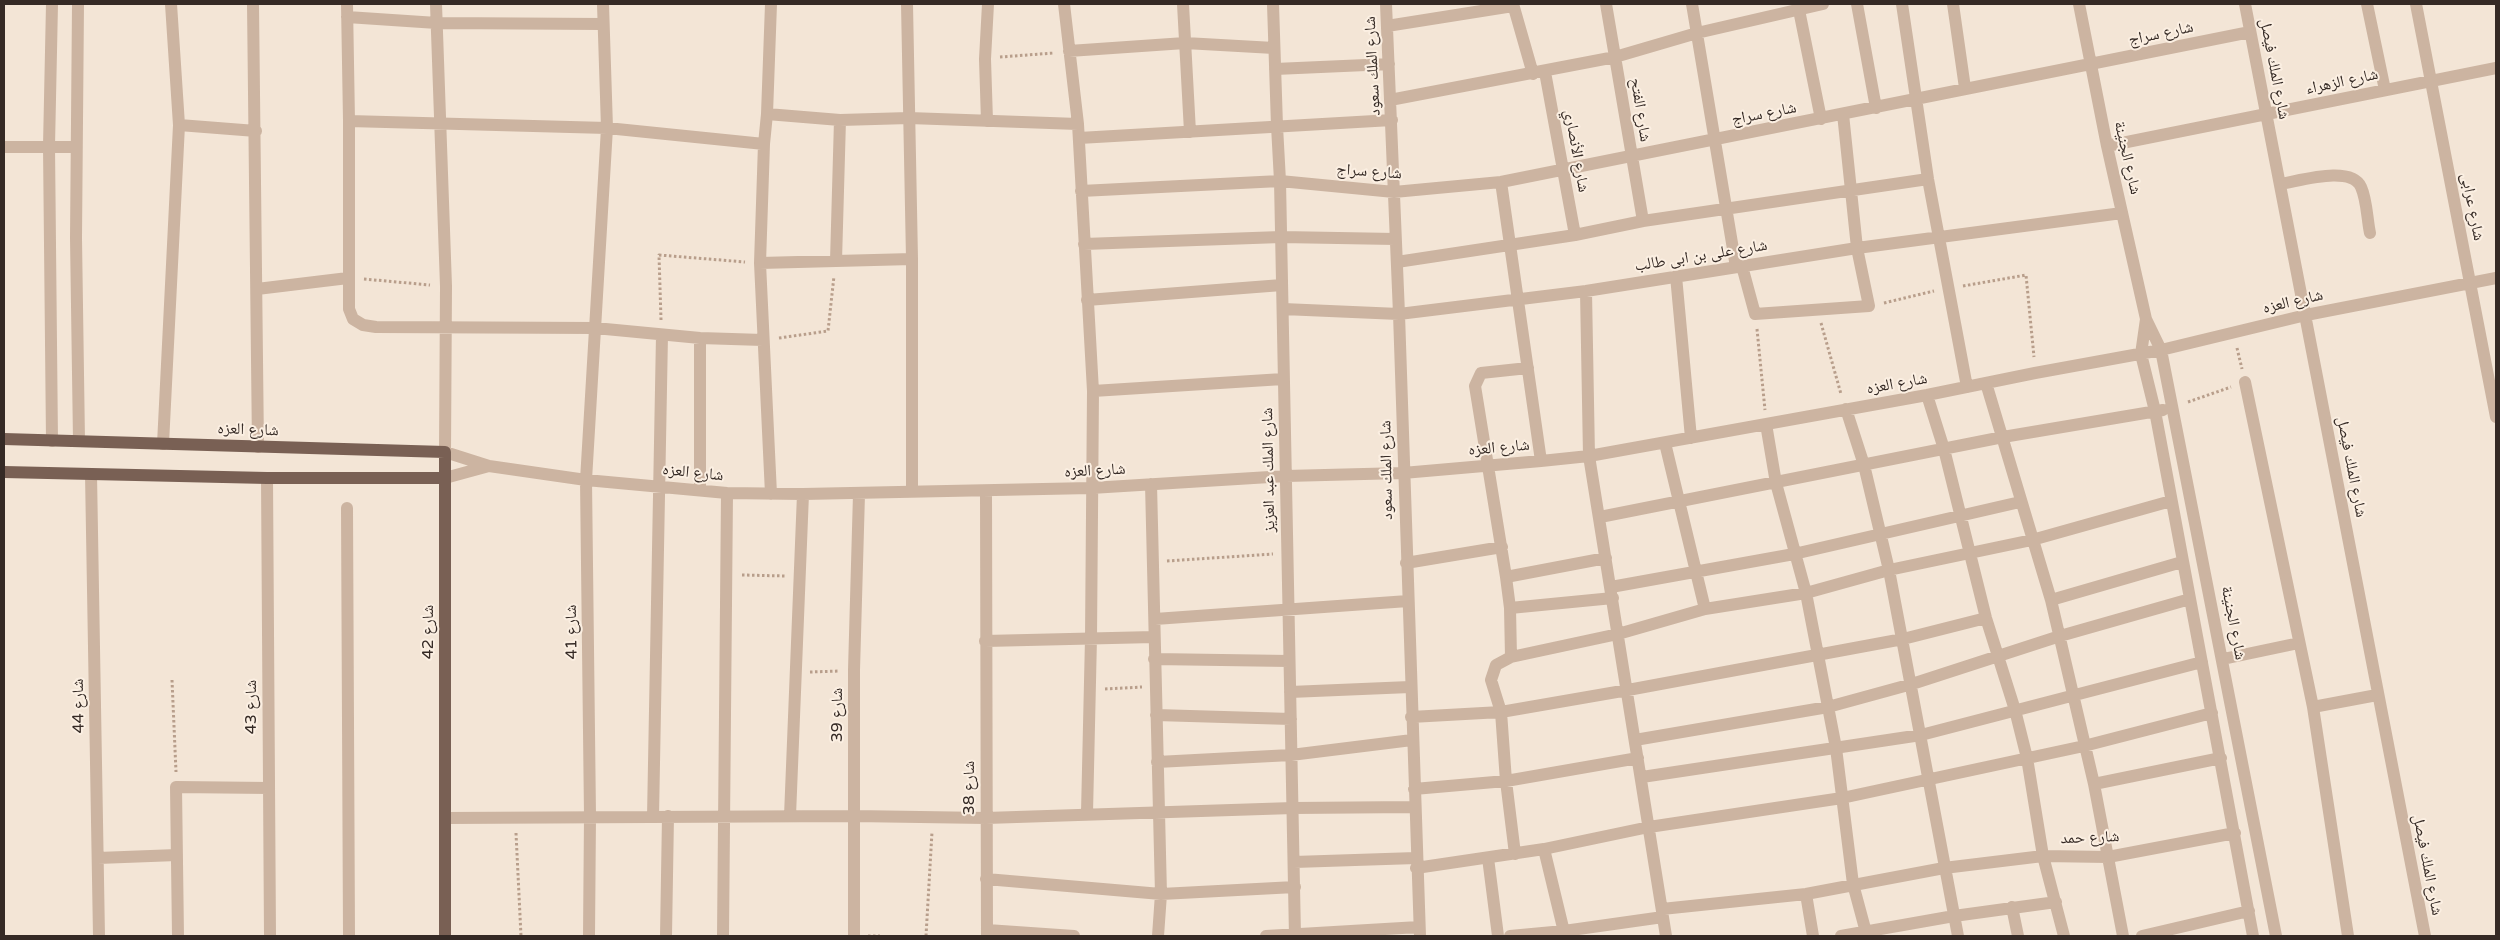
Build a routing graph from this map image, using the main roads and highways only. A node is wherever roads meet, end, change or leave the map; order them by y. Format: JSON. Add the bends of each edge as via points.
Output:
{"nodes":[{"id":1,"x":4,"y":439,"type":"edge"},
{"id":2,"x":445,"y":452,"type":"joint"},
{"id":3,"x":4,"y":472,"type":"edge"},
{"id":4,"x":444,"y":478,"type":"junction"},
{"id":5,"x":445,"y":936,"type":"edge"}],
"edges":[{"from":1,"to":2,"type":"main road","name":"شارع العزه"},
{"from":2,"to":4,"type":"main road","name":"شارع 42"},
{"from":3,"to":4,"type":"main road","name":"شارع العزه"},
{"from":4,"to":5,"type":"main road","name":"شارع 42"}]}
